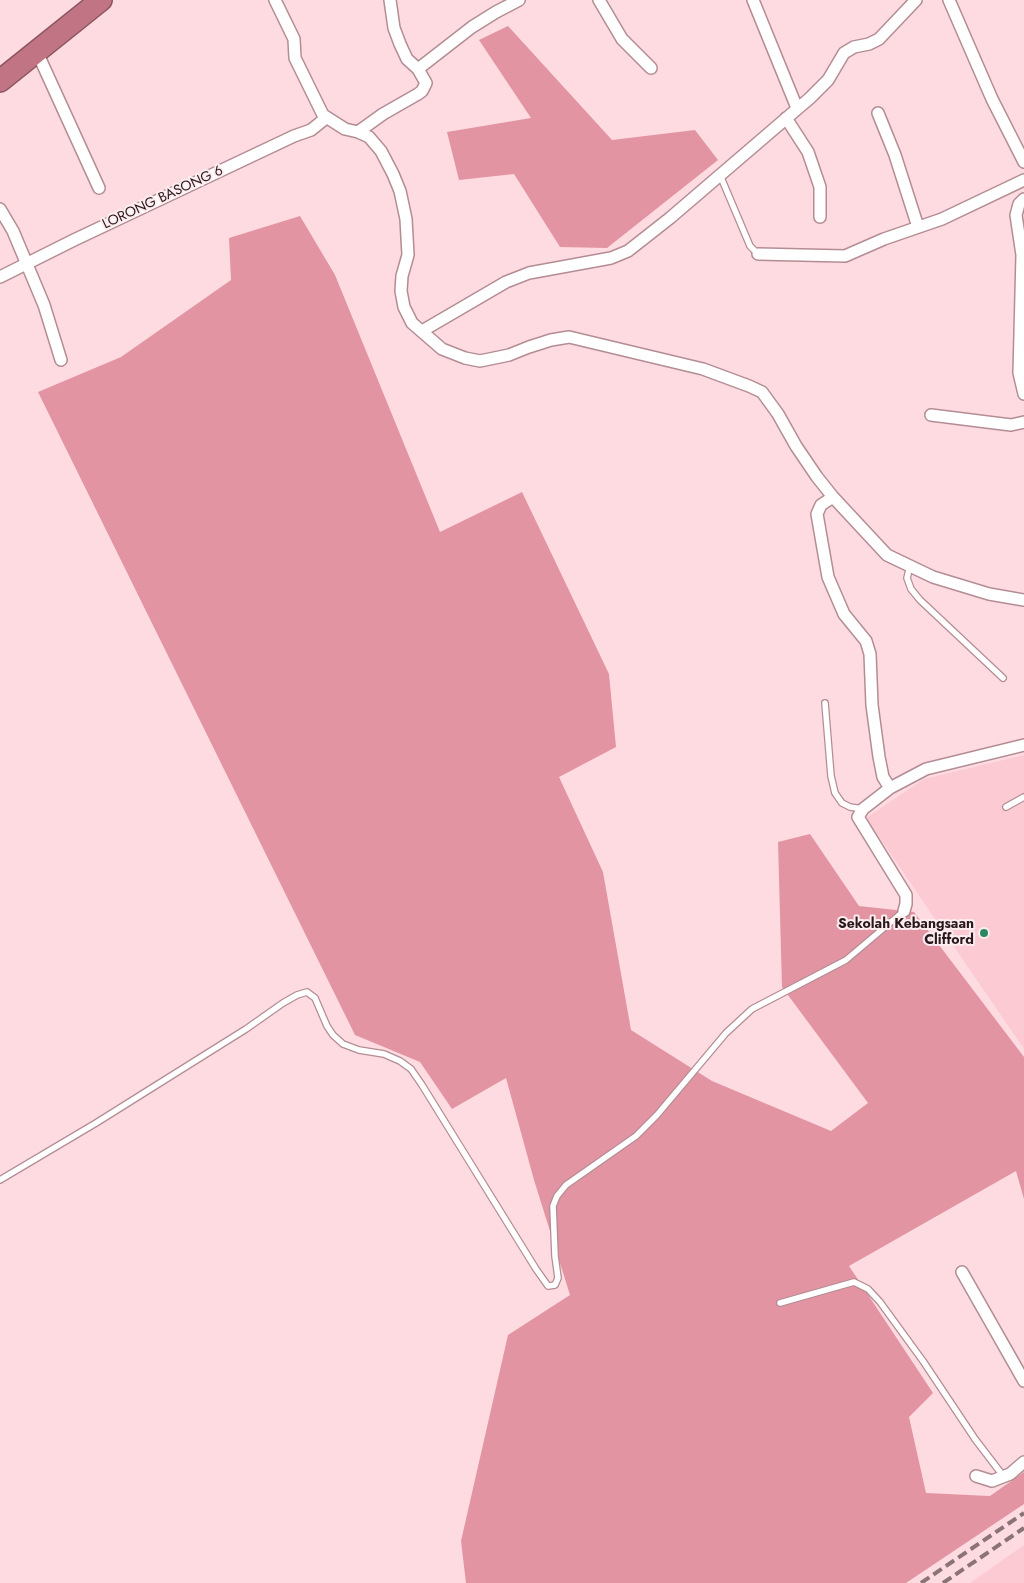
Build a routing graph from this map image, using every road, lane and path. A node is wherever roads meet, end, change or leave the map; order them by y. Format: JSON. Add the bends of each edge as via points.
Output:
{"nodes":[{"id":1,"x":101,"y":0,"type":"edge"},
{"id":2,"x":275,"y":0,"type":"edge"},
{"id":3,"x":390,"y":0,"type":"edge"},
{"id":4,"x":519,"y":0,"type":"edge"},
{"id":5,"x":599,"y":0,"type":"edge"},
{"id":6,"x":753,"y":0,"type":"edge"},
{"id":7,"x":916,"y":0,"type":"edge"},
{"id":8,"x":950,"y":0,"type":"edge"},
{"id":9,"x":37,"y":52,"type":"junction"},
{"id":10,"x":651,"y":68,"type":"dead end"},
{"id":11,"x":418,"y":69,"type":"junction"},
{"id":12,"x":0,"y":81,"type":"edge"},
{"id":13,"x":797,"y":108,"type":"junction"},
{"id":14,"x":878,"y":113,"type":"dead end"},
{"id":15,"x":326,"y":118,"type":"junction"},
{"id":16,"x":786,"y":118,"type":"junction"},
{"id":17,"x":358,"y":132,"type":"junction"},
{"id":18,"x":1024,"y":162,"type":"edge"},
{"id":19,"x":720,"y":175,"type":"junction"},
{"id":20,"x":1024,"y":180,"type":"edge"},
{"id":21,"x":99,"y":188,"type":"dead end"},
{"id":22,"x":1024,"y":199,"type":"edge"},
{"id":23,"x":0,"y":209,"type":"edge"},
{"id":24,"x":820,"y":217,"type":"dead end"},
{"id":25,"x":918,"y":227,"type":"junction"},
{"id":26,"x":758,"y":254,"type":"joint"},
{"id":27,"x":27,"y":264,"type":"junction"},
{"id":28,"x":0,"y":278,"type":"edge"},
{"id":29,"x":1022,"y":302,"type":"edge"},
{"id":30,"x":422,"y":331,"type":"junction"},
{"id":31,"x":61,"y":360,"type":"dead end"},
{"id":32,"x":1024,"y":394,"type":"edge"},
{"id":33,"x":931,"y":415,"type":"dead end"},
{"id":34,"x":1024,"y":422,"type":"edge"},
{"id":35,"x":833,"y":497,"type":"junction"},
{"id":36,"x":910,"y":566,"type":"junction"},
{"id":37,"x":1024,"y":600,"type":"edge"},
{"id":38,"x":1003,"y":678,"type":"dead end"},
{"id":39,"x":825,"y":703,"type":"dead end"},
{"id":40,"x":1024,"y":745,"type":"edge"},
{"id":41,"x":890,"y":788,"type":"junction"},
{"id":42,"x":1024,"y":797,"type":"edge"},
{"id":43,"x":1006,"y":807,"type":"dead end"},
{"id":44,"x":863,"y":809,"type":"junction"},
{"id":45,"x":904,"y":911,"type":"joint"},
{"id":46,"x":0,"y":1180,"type":"edge"},
{"id":47,"x":962,"y":1272,"type":"dead end"},
{"id":48,"x":780,"y":1302,"type":"dead end"},
{"id":49,"x":1024,"y":1381,"type":"edge"},
{"id":50,"x":1024,"y":1462,"type":"edge"},
{"id":51,"x":976,"y":1476,"type":"dead end"},
{"id":52,"x":1004,"y":1477,"type":"junction"}],
"edges":[{"from":1,"to":9,"type":"highway"},
{"from":2,"to":15,"type":"street","via":[[294,40],[295,58]]},
{"from":3,"to":11,"type":"street","via":[[400,44]]},
{"from":4,"to":11,"type":"street","via":[[472,27]]},
{"from":5,"to":10,"type":"street","via":[[622,39]]},
{"from":6,"to":13,"type":"street"},
{"from":7,"to":13,"type":"street","via":[[879,40],[854,46],[844,53],[828,80]]},
{"from":8,"to":18,"type":"street","via":[[992,99]]},
{"from":9,"to":12,"type":"highway"},
{"from":9,"to":21,"type":"street"},
{"from":11,"to":17,"type":"street","via":[[426,83],[422,91]]},
{"from":13,"to":16,"type":"street"},
{"from":14,"to":25,"type":"street"},
{"from":15,"to":17,"type":"street","via":[[345,130]]},
{"from":15,"to":27,"type":"street","name":"LORONG BASONG 6","via":[[311,130]]},
{"from":16,"to":19,"type":"street"},
{"from":16,"to":24,"type":"street","via":[[808,152],[820,187]]},
{"from":17,"to":30,"type":"street","via":[[381,151],[400,191],[406,218],[408,255],[401,291],[412,323]]},
{"from":19,"to":26,"type":"lane","via":[[750,246]]},
{"from":19,"to":30,"type":"street","via":[[628,251],[611,258],[529,273],[506,282]]},
{"from":20,"to":25,"type":"street"},
{"from":22,"to":29,"type":"street","via":[[1016,215],[1022,255]]},
{"from":23,"to":27,"type":"street"},
{"from":25,"to":26,"type":"street","via":[[845,256]]},
{"from":27,"to":28,"type":"street","name":"LORONG BASONG 6"},
{"from":27,"to":31,"type":"street","via":[[44,304]]},
{"from":29,"to":32,"type":"street","via":[[1019,373]]},
{"from":30,"to":35,"type":"street","via":[[442,349],[480,361],[569,337],[703,370],[749,386],[762,392]]},
{"from":33,"to":34,"type":"street","via":[[1011,425]]},
{"from":35,"to":36,"type":"street","via":[[887,555]]},
{"from":35,"to":41,"type":"street","via":[[821,505],[817,514],[828,577],[844,614],[868,647],[879,757]]},
{"from":36,"to":37,"type":"street","via":[[933,577]]},
{"from":36,"to":38,"type":"lane","via":[[907,578],[910,589]]},
{"from":39,"to":44,"type":"lane","via":[[835,793],[842,803]]},
{"from":40,"to":41,"type":"street","via":[[926,769]]},
{"from":41,"to":44,"type":"street"},
{"from":42,"to":43,"type":"lane"},
{"from":44,"to":45,"type":"street","via":[[858,817],[906,895]]},
{"from":45,"to":46,"type":"lane","via":[[846,960],[752,1010],[726,1033],[636,1136],[566,1185],[552,1206],[558,1278],[554,1285],[548,1286],[540,1275],[411,1069],[384,1054],[343,1044],[327,1026],[315,998],[306,992],[283,1003],[96,1123]]},
{"from":47,"to":49,"type":"street"},
{"from":48,"to":52,"type":"lane","via":[[854,1282],[868,1289]]},
{"from":50,"to":52,"type":"street"},
{"from":51,"to":52,"type":"street","via":[[992,1481]]}]}
